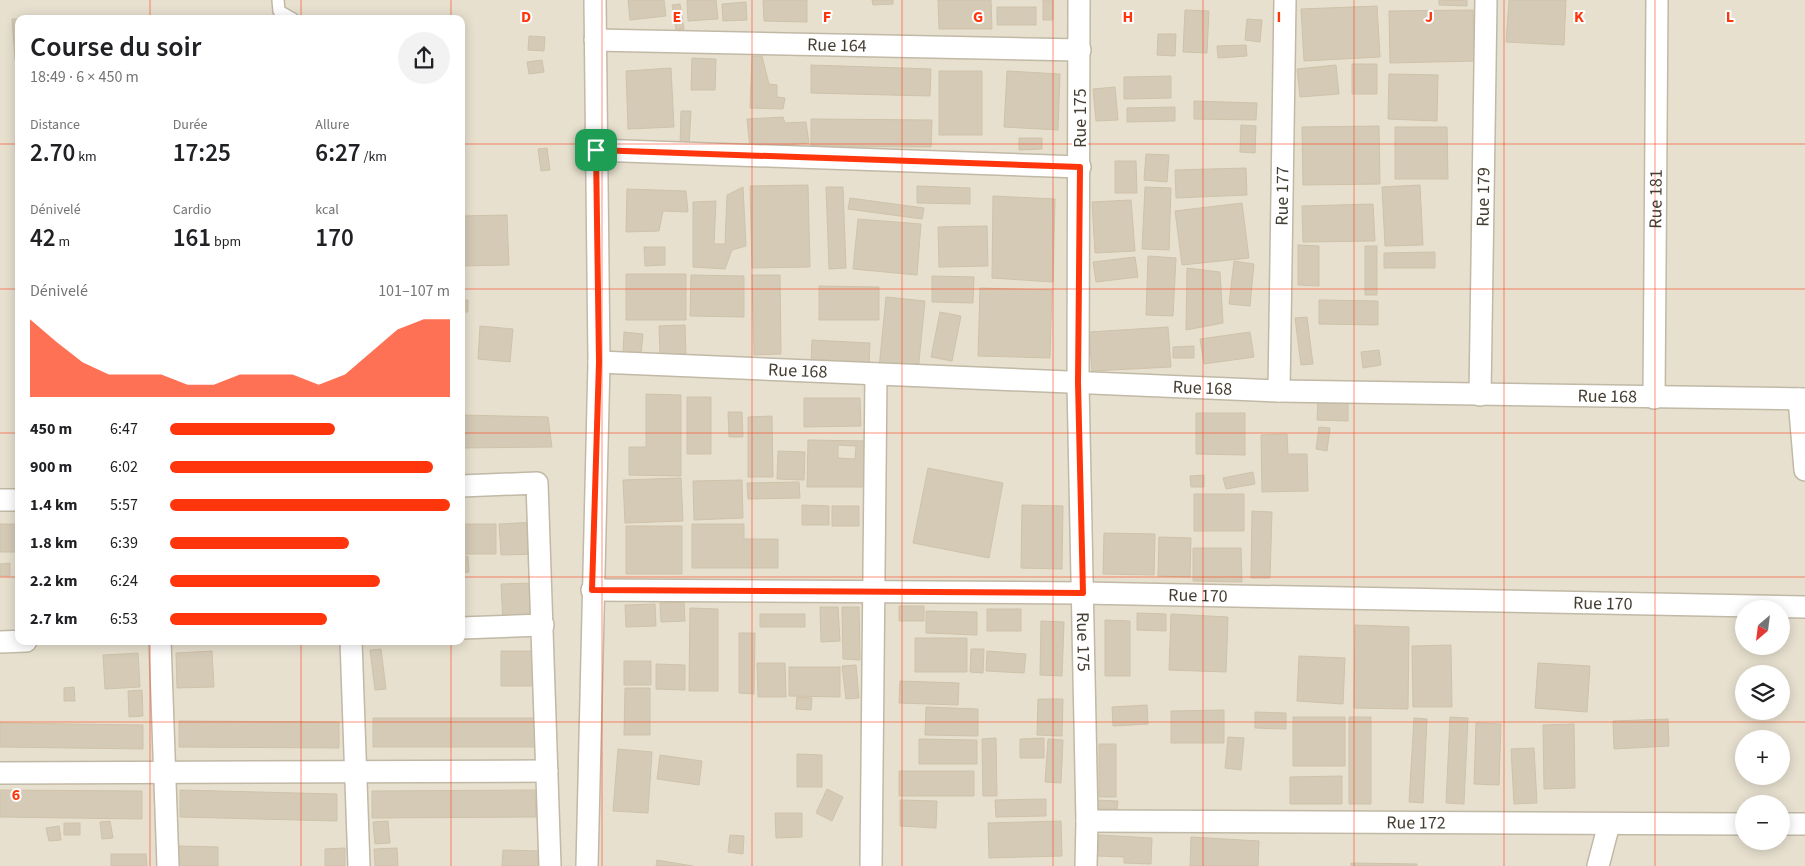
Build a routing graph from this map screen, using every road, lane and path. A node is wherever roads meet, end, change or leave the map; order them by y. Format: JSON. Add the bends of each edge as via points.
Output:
{"nodes":[{"id":1,"x":278,"y":0,"type":"edge"},
{"id":2,"x":595,"y":0,"type":"edge"},
{"id":3,"x":1079,"y":0,"type":"edge"},
{"id":4,"x":1285,"y":0,"type":"edge"},
{"id":5,"x":1486,"y":0,"type":"edge"},
{"id":6,"x":1657,"y":0,"type":"edge"},
{"id":7,"x":286,"y":15,"type":"edge"},
{"id":8,"x":595,"y":40,"type":"junction"},
{"id":9,"x":1080,"y":50,"type":"junction"},
{"id":10,"x":596,"y":150,"type":"junction"},
{"id":11,"x":1080,"y":167,"type":"junction"},
{"id":12,"x":599,"y":362,"type":"junction"},
{"id":13,"x":876,"y":374,"type":"junction"},
{"id":14,"x":1078,"y":383,"type":"junction"},
{"id":15,"x":1279,"y":391,"type":"junction"},
{"id":16,"x":1480,"y":395,"type":"junction"},
{"id":17,"x":1654,"y":398,"type":"junction"},
{"id":18,"x":1802,"y":399,"type":"edge"},
{"id":19,"x":1805,"y":470,"type":"edge"},
{"id":20,"x":465,"y":486,"type":"edge"},
{"id":21,"x":0,"y":500,"type":"edge"},
{"id":22,"x":15,"y":500,"type":"edge"},
{"id":23,"x":592,"y":590,"type":"junction"},
{"id":24,"x":875,"y":591,"type":"junction"},
{"id":25,"x":1083,"y":593,"type":"junction"},
{"id":26,"x":1805,"y":607,"type":"edge"},
{"id":27,"x":543,"y":626,"type":"junction"},
{"id":28,"x":465,"y":628,"type":"edge"},
{"id":29,"x":15,"y":641,"type":"edge"},
{"id":30,"x":0,"y":642,"type":"edge"},
{"id":31,"x":160,"y":645,"type":"edge"},
{"id":32,"x":352,"y":645,"type":"edge"},
{"id":33,"x":356,"y":771,"type":"junction"},
{"id":34,"x":547,"y":771,"type":"junction"},
{"id":35,"x":165,"y":772,"type":"junction"},
{"id":36,"x":0,"y":773,"type":"edge"},
{"id":37,"x":1088,"y":822,"type":"junction"},
{"id":38,"x":1609,"y":824,"type":"junction"},
{"id":39,"x":1735,"y":824,"type":"edge"},
{"id":40,"x":1790,"y":824,"type":"edge"},
{"id":41,"x":1805,"y":824,"type":"edge"},
{"id":42,"x":168,"y":866,"type":"edge"},
{"id":43,"x":359,"y":866,"type":"edge"},
{"id":44,"x":550,"y":866,"type":"edge"},
{"id":45,"x":587,"y":866,"type":"edge"},
{"id":46,"x":871,"y":866,"type":"edge"},
{"id":47,"x":1086,"y":866,"type":"edge"},
{"id":48,"x":1598,"y":866,"type":"edge"}],
"edges":[{"from":1,"to":7,"type":"lane","via":[[279,11]]},
{"from":2,"to":8,"type":"street"},
{"from":3,"to":9,"type":"street","name":"Rue 175"},
{"from":4,"to":15,"type":"street","name":"Rue 177"},
{"from":5,"to":16,"type":"street","name":"Rue 179"},
{"from":6,"to":17,"type":"street","name":"Rue 181"},
{"from":8,"to":9,"type":"street","name":"Rue 164"},
{"from":8,"to":10,"type":"street"},
{"from":9,"to":11,"type":"street","name":"Rue 175"},
{"from":10,"to":11,"type":"street"},
{"from":10,"to":12,"type":"street"},
{"from":11,"to":14,"type":"street","name":"Rue 175"},
{"from":12,"to":13,"type":"street","name":"Rue 168"},
{"from":12,"to":23,"type":"street"},
{"from":13,"to":14,"type":"street","name":"Rue 168"},
{"from":13,"to":24,"type":"street"},
{"from":14,"to":15,"type":"street","name":"Rue 168"},
{"from":14,"to":25,"type":"street","name":"Rue 175"},
{"from":15,"to":16,"type":"street","name":"Rue 168"},
{"from":16,"to":17,"type":"street","name":"Rue 168"},
{"from":17,"to":18,"type":"street","name":"Rue 168"},
{"from":18,"to":19,"type":"street"},
{"from":20,"to":27,"type":"street","via":[[537,483]]},
{"from":21,"to":22,"type":"street"},
{"from":23,"to":24,"type":"street","name":"Rue 170"},
{"from":23,"to":45,"type":"street"},
{"from":24,"to":25,"type":"street","name":"Rue 170"},
{"from":24,"to":46,"type":"street"},
{"from":25,"to":26,"type":"street","name":"Rue 170"},
{"from":25,"to":37,"type":"street","name":"Rue 175"},
{"from":27,"to":28,"type":"street"},
{"from":27,"to":34,"type":"street"},
{"from":29,"to":30,"type":"street"},
{"from":31,"to":35,"type":"street"},
{"from":32,"to":33,"type":"street"},
{"from":33,"to":34,"type":"street"},
{"from":33,"to":35,"type":"street"},
{"from":33,"to":43,"type":"street"},
{"from":34,"to":44,"type":"street"},
{"from":35,"to":36,"type":"street"},
{"from":35,"to":42,"type":"street"},
{"from":37,"to":38,"type":"street","name":"Rue 172"},
{"from":37,"to":47,"type":"street","name":"Rue 175"},
{"from":38,"to":39,"type":"street","name":"Rue 172"},
{"from":38,"to":48,"type":"street"},
{"from":40,"to":41,"type":"street"}]}
